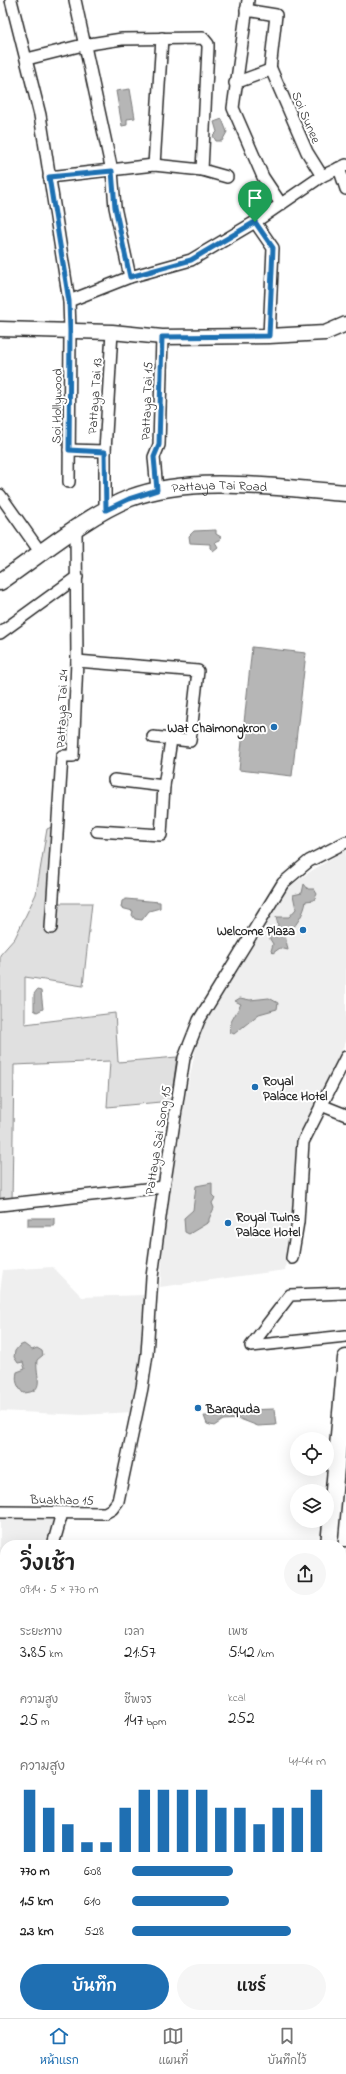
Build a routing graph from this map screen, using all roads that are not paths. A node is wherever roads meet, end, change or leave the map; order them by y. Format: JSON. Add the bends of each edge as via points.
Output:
{"nodes":[{"id":1,"x":10,"y":0,"type":"edge"},
{"id":2,"x":75,"y":0,"type":"edge"},
{"id":3,"x":247,"y":5,"type":"edge"},
{"id":4,"x":162,"y":38,"type":"junction"},
{"id":5,"x":83,"y":45,"type":"junction"},
{"id":6,"x":27,"y":59,"type":"junction"},
{"id":7,"x":270,"y":70,"type":"junction"},
{"id":8,"x":235,"y":83,"type":"junction"},
{"id":9,"x":154,"y":165,"type":"junction"},
{"id":10,"x":342,"y":166,"type":"edge"},
{"id":11,"x":202,"y":170,"type":"junction"},
{"id":12,"x":112,"y":171,"type":"junction"},
{"id":13,"x":322,"y":176,"type":"junction"},
{"id":14,"x":49,"y":177,"type":"junction"},
{"id":15,"x":227,"y":177,"type":"dead end"},
{"id":16,"x":346,"y":189,"type":"edge"},
{"id":17,"x":281,"y":204,"type":"junction"},
{"id":18,"x":255,"y":222,"type":"junction"},
{"id":19,"x":130,"y":277,"type":"junction"},
{"id":20,"x":69,"y":301,"type":"junction"},
{"id":21,"x":346,"y":324,"type":"edge"},
{"id":22,"x":0,"y":329,"type":"edge"},
{"id":23,"x":70,"y":331,"type":"junction"},
{"id":24,"x":112,"y":332,"type":"junction"},
{"id":25,"x":269,"y":336,"type":"junction"},
{"id":26,"x":162,"y":337,"type":"junction"},
{"id":27,"x":69,"y":450,"type":"junction"},
{"id":28,"x":105,"y":452,"type":"junction"},
{"id":29,"x":69,"y":482,"type":"dead end"},
{"id":30,"x":157,"y":490,"type":"junction"},
{"id":31,"x":346,"y":493,"type":"edge"},
{"id":32,"x":0,"y":495,"type":"edge"},
{"id":33,"x":106,"y":510,"type":"junction"},
{"id":34,"x":76,"y":529,"type":"junction"},
{"id":35,"x":41,"y":553,"type":"junction"},
{"id":36,"x":78,"y":577,"type":"junction"},
{"id":37,"x":0,"y":582,"type":"edge"},
{"id":38,"x":0,"y":633,"type":"edge"},
{"id":39,"x":77,"y":661,"type":"junction"},
{"id":40,"x":153,"y":737,"type":"dead end"},
{"id":41,"x":171,"y":740,"type":"junction"},
{"id":42,"x":114,"y":780,"type":"dead end"},
{"id":43,"x":164,"y":786,"type":"junction"},
{"id":44,"x":97,"y":831,"type":"dead end"},
{"id":45,"x":346,"y":842,"type":"edge"},
{"id":46,"x":51,"y":928,"type":"dead end"},
{"id":47,"x":346,"y":1057,"type":"edge"},
{"id":48,"x":321,"y":1105,"type":"junction"},
{"id":49,"x":346,"y":1116,"type":"edge"},
{"id":50,"x":164,"y":1187,"type":"junction"},
{"id":51,"x":0,"y":1205,"type":"edge"},
{"id":52,"x":292,"y":1258,"type":"dead end"},
{"id":53,"x":346,"y":1293,"type":"edge"},
{"id":54,"x":346,"y":1336,"type":"edge"},
{"id":55,"x":346,"y":1358,"type":"edge"},
{"id":56,"x":344,"y":1397,"type":"edge"},
{"id":57,"x":342,"y":1460,"type":"edge"},
{"id":58,"x":118,"y":1500,"type":"joint"},
{"id":59,"x":0,"y":1512,"type":"edge"},
{"id":60,"x":62,"y":1513,"type":"junction"},
{"id":61,"x":54,"y":1540,"type":"edge"},
{"id":62,"x":330,"y":1540,"type":"edge"}],
"edges":[{"from":1,"to":6,"type":"street","name":"Soi Hollywood"},
{"from":2,"to":5,"type":"street"},
{"from":3,"to":7,"type":"street","via":[[276,15]]},
{"from":3,"to":8,"type":"street"},
{"from":4,"to":5,"type":"street","via":[[122,39]]},
{"from":4,"to":9,"type":"street"},
{"from":4,"to":11,"type":"street","via":[[203,38],[208,44]]},
{"from":5,"to":6,"type":"street"},
{"from":5,"to":12,"type":"street"},
{"from":6,"to":14,"type":"street","name":"Soi Hollywood","via":[[40,115]]},
{"from":7,"to":8,"type":"street"},
{"from":7,"to":13,"type":"street","name":"Soi Sunee","via":[[307,152]]},
{"from":8,"to":17,"type":"street","via":[[233,108],[263,177]]},
{"from":9,"to":11,"type":"street"},
{"from":9,"to":12,"type":"street"},
{"from":10,"to":13,"type":"street"},
{"from":10,"to":16,"type":"street"},
{"from":11,"to":15,"type":"street"},
{"from":12,"to":14,"type":"street"},
{"from":12,"to":19,"type":"street","via":[[115,207]]},
{"from":13,"to":17,"type":"street"},
{"from":14,"to":20,"type":"street","name":"Soi Hollywood"},
{"from":17,"to":18,"type":"street"},
{"from":18,"to":19,"type":"street","via":[[191,260]]},
{"from":18,"to":25,"type":"street","via":[[273,248]]},
{"from":19,"to":20,"type":"street"},
{"from":20,"to":23,"type":"street","name":"Soi Hollywood"},
{"from":21,"to":25,"type":"street","via":[[325,333]]},
{"from":22,"to":23,"type":"street"},
{"from":23,"to":24,"type":"street"},
{"from":23,"to":27,"type":"street","name":"Soi Hollywood"},
{"from":24,"to":26,"type":"street"},
{"from":24,"to":28,"type":"street","name":"Pattaya Tai 13"},
{"from":25,"to":26,"type":"street"},
{"from":26,"to":30,"type":"street","name":"Pattaya Tai 15","via":[[159,445],[154,457]]},
{"from":27,"to":28,"type":"street"},
{"from":27,"to":29,"type":"street","name":"Soi Hollywood"},
{"from":28,"to":33,"type":"street","name":"Pattaya Tai 13"},
{"from":30,"to":31,"type":"main road","name":"Pattaya Tai Road","via":[[197,485]]},
{"from":30,"to":33,"type":"main road","name":"Pattaya Tai Road"},
{"from":32,"to":35,"type":"street"},
{"from":33,"to":34,"type":"main road","name":"Pattaya Tai Road"},
{"from":34,"to":35,"type":"main road","name":"Pattaya Tai Road"},
{"from":34,"to":36,"type":"street","name":"Pattaya Tai 24"},
{"from":35,"to":37,"type":"main road","name":"Pattaya Tai Road"},
{"from":36,"to":38,"type":"street"},
{"from":36,"to":39,"type":"street","name":"Pattaya Tai 24"},
{"from":39,"to":41,"type":"street","via":[[198,671],[190,741]]},
{"from":39,"to":46,"type":"street","name":"Pattaya Tai 24","via":[[73,756],[62,756]]},
{"from":40,"to":41,"type":"street"},
{"from":41,"to":43,"type":"street"},
{"from":42,"to":43,"type":"street"},
{"from":43,"to":44,"type":"street","via":[[161,835]]},
{"from":45,"to":50,"type":"street","name":"Pattaya Sai Song 15","via":[[309,861],[283,883],[199,1020],[184,1058]]},
{"from":47,"to":48,"type":"street"},
{"from":48,"to":49,"type":"street"},
{"from":48,"to":52,"type":"street","via":[[302,1142],[298,1222]]},
{"from":50,"to":51,"type":"street"},
{"from":50,"to":58,"type":"street","name":"Pattaya Sai Song 15","via":[[152,1276],[147,1354]]},
{"from":53,"to":54,"type":"street","via":[[290,1295],[250,1346]]},
{"from":55,"to":56,"type":"main road"},
{"from":56,"to":57,"type":"main road"},
{"from":57,"to":62,"type":"main road"},
{"from":58,"to":60,"type":"street","name":"Buakhao 15","via":[[112,1509],[104,1513]]},
{"from":59,"to":60,"type":"street","name":"Buakhao 15"},
{"from":60,"to":61,"type":"street"}]}
